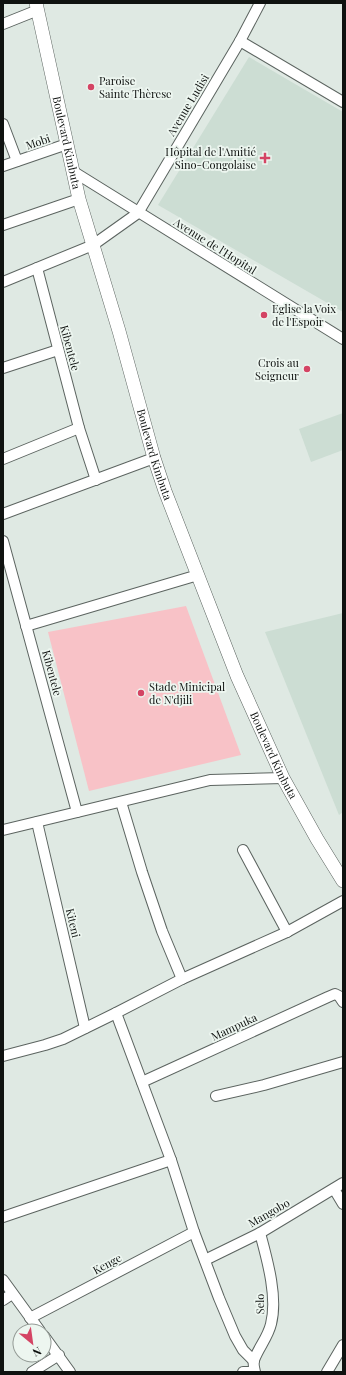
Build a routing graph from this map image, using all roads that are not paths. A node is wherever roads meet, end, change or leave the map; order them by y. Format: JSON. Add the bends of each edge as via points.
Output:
{"nodes":[{"id":1,"x":260,"y":3,"type":"edge"},
{"id":2,"x":37,"y":7,"type":"edge"},
{"id":3,"x":3,"y":24,"type":"edge"},
{"id":4,"x":240,"y":41,"type":"junction"},
{"id":5,"x":343,"y":102,"type":"edge"},
{"id":6,"x":3,"y":124,"type":"edge"},
{"id":7,"x":67,"y":144,"type":"junction"},
{"id":8,"x":17,"y":162,"type":"junction"},
{"id":9,"x":3,"y":166,"type":"edge"},
{"id":10,"x":74,"y":172,"type":"junction"},
{"id":11,"x":79,"y":199,"type":"junction"},
{"id":12,"x":138,"y":213,"type":"junction"},
{"id":13,"x":3,"y":225,"type":"edge"},
{"id":14,"x":93,"y":245,"type":"junction"},
{"id":15,"x":37,"y":268,"type":"junction"},
{"id":16,"x":3,"y":282,"type":"edge"},
{"id":17,"x":343,"y":339,"type":"edge"},
{"id":18,"x":58,"y":350,"type":"junction"},
{"id":19,"x":3,"y":368,"type":"edge"},
{"id":20,"x":79,"y":428,"type":"junction"},
{"id":21,"x":154,"y":458,"type":"junction"},
{"id":22,"x":3,"y":459,"type":"edge"},
{"id":23,"x":96,"y":480,"type":"junction"},
{"id":24,"x":3,"y":514,"type":"edge"},
{"id":25,"x":3,"y":540,"type":"edge"},
{"id":26,"x":198,"y":575,"type":"junction"},
{"id":27,"x":26,"y":626,"type":"junction"},
{"id":28,"x":283,"y":778,"type":"junction"},
{"id":29,"x":121,"y":802,"type":"junction"},
{"id":30,"x":78,"y":812,"type":"junction"},
{"id":31,"x":37,"y":822,"type":"junction"},
{"id":32,"x":3,"y":830,"type":"edge"},
{"id":33,"x":244,"y":850,"type":"dead end"},
{"id":34,"x":343,"y":880,"type":"edge"},
{"id":35,"x":343,"y":901,"type":"edge"},
{"id":36,"x":287,"y":932,"type":"junction"},
{"id":37,"x":182,"y":979,"type":"junction"},
{"id":38,"x":343,"y":1002,"type":"edge"},
{"id":39,"x":116,"y":1013,"type":"junction"},
{"id":40,"x":85,"y":1028,"type":"junction"},
{"id":41,"x":3,"y":1056,"type":"edge"},
{"id":42,"x":343,"y":1062,"type":"edge"},
{"id":43,"x":142,"y":1082,"type":"junction"},
{"id":44,"x":216,"y":1096,"type":"dead end"},
{"id":45,"x":171,"y":1160,"type":"junction"},
{"id":46,"x":343,"y":1183,"type":"edge"},
{"id":47,"x":334,"y":1189,"type":"junction"},
{"id":48,"x":343,"y":1204,"type":"edge"},
{"id":49,"x":3,"y":1216,"type":"edge"},
{"id":50,"x":194,"y":1232,"type":"junction"},
{"id":51,"x":260,"y":1233,"type":"junction"},
{"id":52,"x":205,"y":1260,"type":"junction"},
{"id":53,"x":3,"y":1280,"type":"edge"},
{"id":54,"x":12,"y":1294,"type":"junction"},
{"id":55,"x":3,"y":1300,"type":"edge"},
{"id":56,"x":30,"y":1318,"type":"junction"},
{"id":57,"x":34,"y":1323,"type":"edge"},
{"id":58,"x":343,"y":1345,"type":"edge"},
{"id":59,"x":52,"y":1346,"type":"edge"},
{"id":60,"x":59,"y":1355,"type":"junction"},
{"id":61,"x":254,"y":1361,"type":"junction"},
{"id":62,"x":32,"y":1372,"type":"edge"},
{"id":63,"x":70,"y":1372,"type":"edge"},
{"id":64,"x":243,"y":1372,"type":"edge"},
{"id":65,"x":251,"y":1372,"type":"edge"},
{"id":66,"x":255,"y":1372,"type":"edge"},
{"id":67,"x":327,"y":1372,"type":"edge"}],
"edges":[{"from":1,"to":4,"type":"street","name":"Avenue Ludisi"},
{"from":2,"to":3,"type":"street"},
{"from":2,"to":7,"type":"street","name":"Boulevard Kimbuta"},
{"from":4,"to":5,"type":"street"},
{"from":4,"to":12,"type":"street","name":"Avenue Ludisi"},
{"from":6,"to":8,"type":"street","name":"Mobi"},
{"from":7,"to":8,"type":"street","name":"Mobi"},
{"from":7,"to":10,"type":"street","name":"Boulevard Kimbuta"},
{"from":8,"to":9,"type":"street","name":"Mobi"},
{"from":10,"to":11,"type":"street","name":"Boulevard Kimbuta"},
{"from":10,"to":12,"type":"street","name":"Avenue de l'Hopital"},
{"from":11,"to":13,"type":"street"},
{"from":11,"to":14,"type":"street","name":"Boulevard Kimbuta"},
{"from":12,"to":14,"type":"street","name":"Avenue Ludisi"},
{"from":12,"to":17,"type":"street","name":"Avenue de l'Hopital"},
{"from":14,"to":15,"type":"street"},
{"from":14,"to":21,"type":"street","name":"Boulevard Kimbuta"},
{"from":15,"to":16,"type":"street"},
{"from":15,"to":18,"type":"street","name":"Kibentele"},
{"from":18,"to":19,"type":"street"},
{"from":18,"to":20,"type":"street","name":"Kibentele"},
{"from":20,"to":22,"type":"street"},
{"from":20,"to":23,"type":"street","name":"Kibentele"},
{"from":21,"to":23,"type":"street"},
{"from":21,"to":26,"type":"street","name":"Boulevard Kimbuta"},
{"from":23,"to":24,"type":"street"},
{"from":25,"to":27,"type":"street","name":"Kibentele"},
{"from":26,"to":27,"type":"street"},
{"from":26,"to":28,"type":"street","name":"Boulevard Kimbuta","via":[[237,676]]},
{"from":27,"to":30,"type":"street","name":"Kibentele"},
{"from":28,"to":29,"type":"street","via":[[210,780]]},
{"from":28,"to":34,"type":"street","name":"Boulevard Kimbuta"},
{"from":29,"to":30,"type":"street"},
{"from":29,"to":37,"type":"street","via":[[144,879]]},
{"from":30,"to":31,"type":"street"},
{"from":31,"to":32,"type":"street"},
{"from":31,"to":40,"type":"street","name":"Kiteni"},
{"from":33,"to":36,"type":"street"},
{"from":35,"to":36,"type":"street"},
{"from":36,"to":37,"type":"street"},
{"from":37,"to":39,"type":"street"},
{"from":38,"to":43,"type":"street","name":"Mampuka","via":[[336,994]]},
{"from":39,"to":40,"type":"street"},
{"from":39,"to":43,"type":"street"},
{"from":40,"to":41,"type":"street","via":[[63,1039]]},
{"from":42,"to":44,"type":"street"},
{"from":43,"to":45,"type":"street"},
{"from":45,"to":49,"type":"street"},
{"from":45,"to":50,"type":"street"},
{"from":46,"to":47,"type":"street","name":"Mangobo"},
{"from":47,"to":48,"type":"street"},
{"from":47,"to":51,"type":"street","name":"Mangobo"},
{"from":50,"to":52,"type":"street"},
{"from":50,"to":56,"type":"street","name":"Kenge"},
{"from":51,"to":52,"type":"street","name":"Mangobo"},
{"from":51,"to":61,"type":"street","name":"Selo","via":[[269,1268],[274,1308],[266,1338]]},
{"from":52,"to":61,"type":"street","via":[[235,1336],[243,1350]]},
{"from":53,"to":54,"type":"street"},
{"from":54,"to":55,"type":"street"},
{"from":54,"to":56,"type":"street"},
{"from":56,"to":57,"type":"street"},
{"from":58,"to":67,"type":"street"},
{"from":59,"to":60,"type":"street"},
{"from":60,"to":62,"type":"street"},
{"from":60,"to":63,"type":"street"},
{"from":61,"to":66,"type":"street"},
{"from":64,"to":65,"type":"street"}]}
